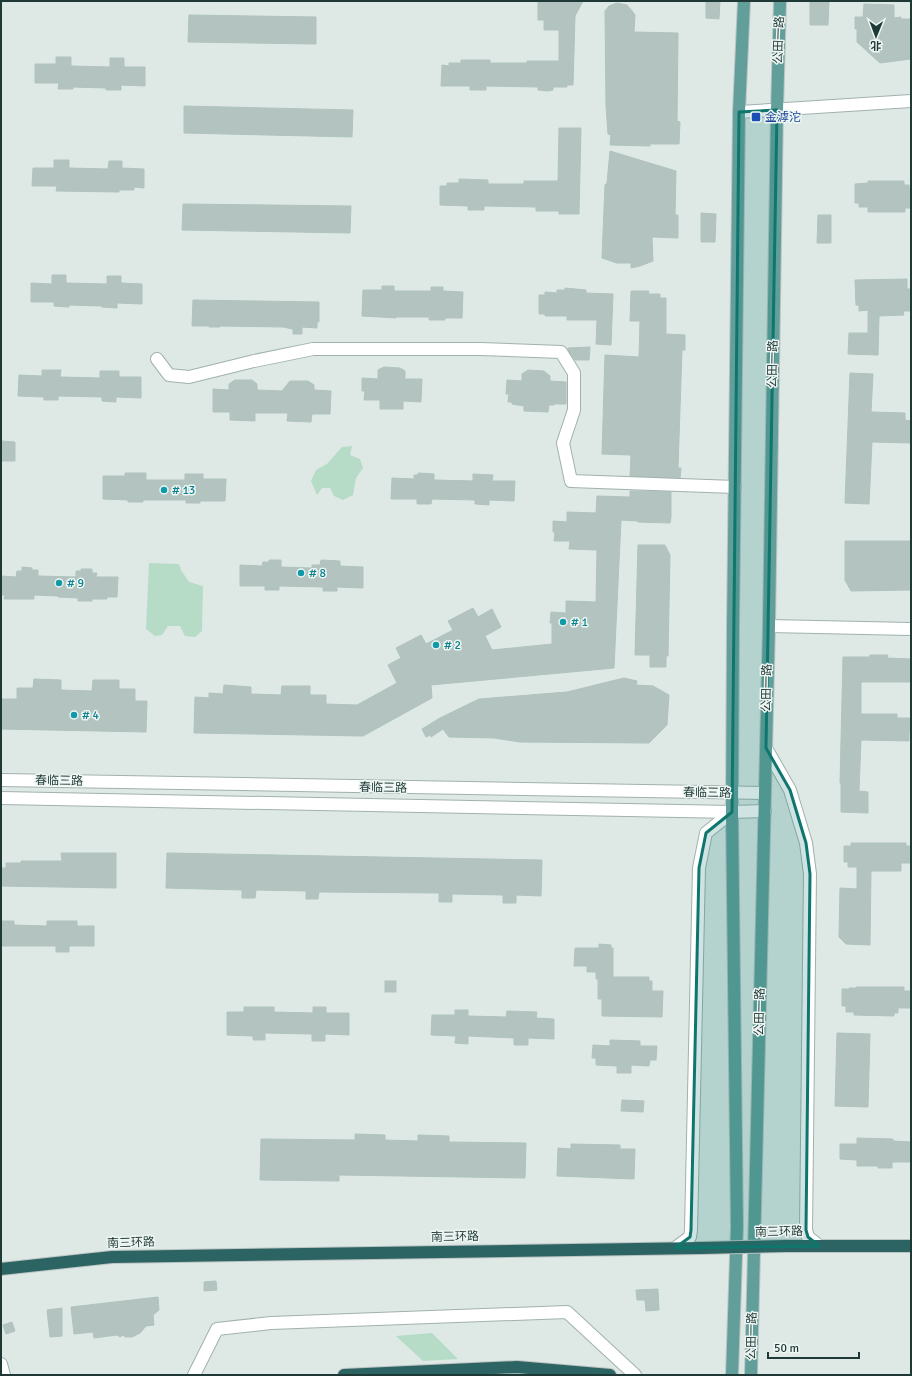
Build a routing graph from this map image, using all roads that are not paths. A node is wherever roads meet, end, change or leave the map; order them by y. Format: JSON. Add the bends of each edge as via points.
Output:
{"nodes":[{"id":1,"x":744,"y":1,"type":"edge"},
{"id":2,"x":780,"y":1,"type":"edge"},
{"id":3,"x":911,"y":101,"type":"edge"},
{"id":4,"x":777,"y":110,"type":"junction"},
{"id":5,"x":739,"y":112,"type":"junction"},
{"id":6,"x":157,"y":359,"type":"dead end"},
{"id":7,"x":735,"y":486,"type":"junction"},
{"id":8,"x":769,"y":626,"type":"junction"},
{"id":9,"x":911,"y":629,"type":"edge"},
{"id":10,"x":766,"y":748,"type":"junction"},
{"id":11,"x":1,"y":780,"type":"edge"},
{"id":12,"x":732,"y":793,"type":"junction"},
{"id":13,"x":765,"y":793,"type":"junction"},
{"id":14,"x":1,"y":798,"type":"edge"},
{"id":15,"x":765,"y":811,"type":"junction"},
{"id":16,"x":732,"y":812,"type":"junction"},
{"id":17,"x":819,"y":1246,"type":"junction"},
{"id":18,"x":911,"y":1246,"type":"edge"},
{"id":19,"x":675,"y":1248,"type":"junction"},
{"id":20,"x":1,"y":1269,"type":"edge"},
{"id":21,"x":1,"y":1364,"type":"edge"},
{"id":22,"x":4,"y":1375,"type":"edge"},
{"id":23,"x":194,"y":1375,"type":"edge"},
{"id":24,"x":344,"y":1375,"type":"edge"},
{"id":25,"x":610,"y":1375,"type":"edge"},
{"id":26,"x":635,"y":1375,"type":"edge"},
{"id":27,"x":732,"y":1375,"type":"edge"},
{"id":28,"x":751,"y":1375,"type":"edge"}],
"edges":[{"from":1,"to":5,"type":"main road","name":"公田一路"},
{"from":2,"to":4,"type":"main road","name":"公田一路"},
{"from":3,"to":4,"type":"street"},
{"from":4,"to":5,"type":"street"},
{"from":4,"to":8,"type":"main road","name":"公田一路"},
{"from":5,"to":7,"type":"main road","name":"公田一路"},
{"from":6,"to":7,"type":"street","via":[[169,375],[188,377],[313,350],[480,349],[561,352],[574,373],[574,410],[563,443],[571,481]]},
{"from":7,"to":12,"type":"main road","name":"公田一路"},
{"from":8,"to":9,"type":"street"},
{"from":8,"to":10,"type":"main road","name":"公田一路"},
{"from":10,"to":13,"type":"main road","name":"公田一路"},
{"from":10,"to":17,"type":"street","via":[[790,790],[806,843],[810,874],[806,1230],[808,1237]]},
{"from":11,"to":12,"type":"street","name":"春临三路"},
{"from":12,"to":13,"type":"street","name":"春临三路"},
{"from":12,"to":16,"type":"main road","name":"公田一路"},
{"from":13,"to":15,"type":"main road","name":"公田一路"},
{"from":14,"to":16,"type":"street","name":"春临三路"},
{"from":15,"to":16,"type":"street","name":"春临三路"},
{"from":15,"to":28,"type":"main road","name":"公田一路"},
{"from":16,"to":19,"type":"street","via":[[706,833],[700,868],[691,1230],[690,1237]]},
{"from":16,"to":27,"type":"main road","name":"公田一路","via":[[737,1227]]},
{"from":17,"to":18,"type":"highway","name":"南三环路"},
{"from":17,"to":19,"type":"highway","name":"南三环路","bridge":true},
{"from":19,"to":20,"type":"highway","name":"南三环路","via":[[112,1257]]},
{"from":21,"to":22,"type":"street"},
{"from":23,"to":26,"type":"street","via":[[217,1329],[271,1322],[568,1312]]},
{"from":24,"to":25,"type":"highway","via":[[517,1367]]}]}
